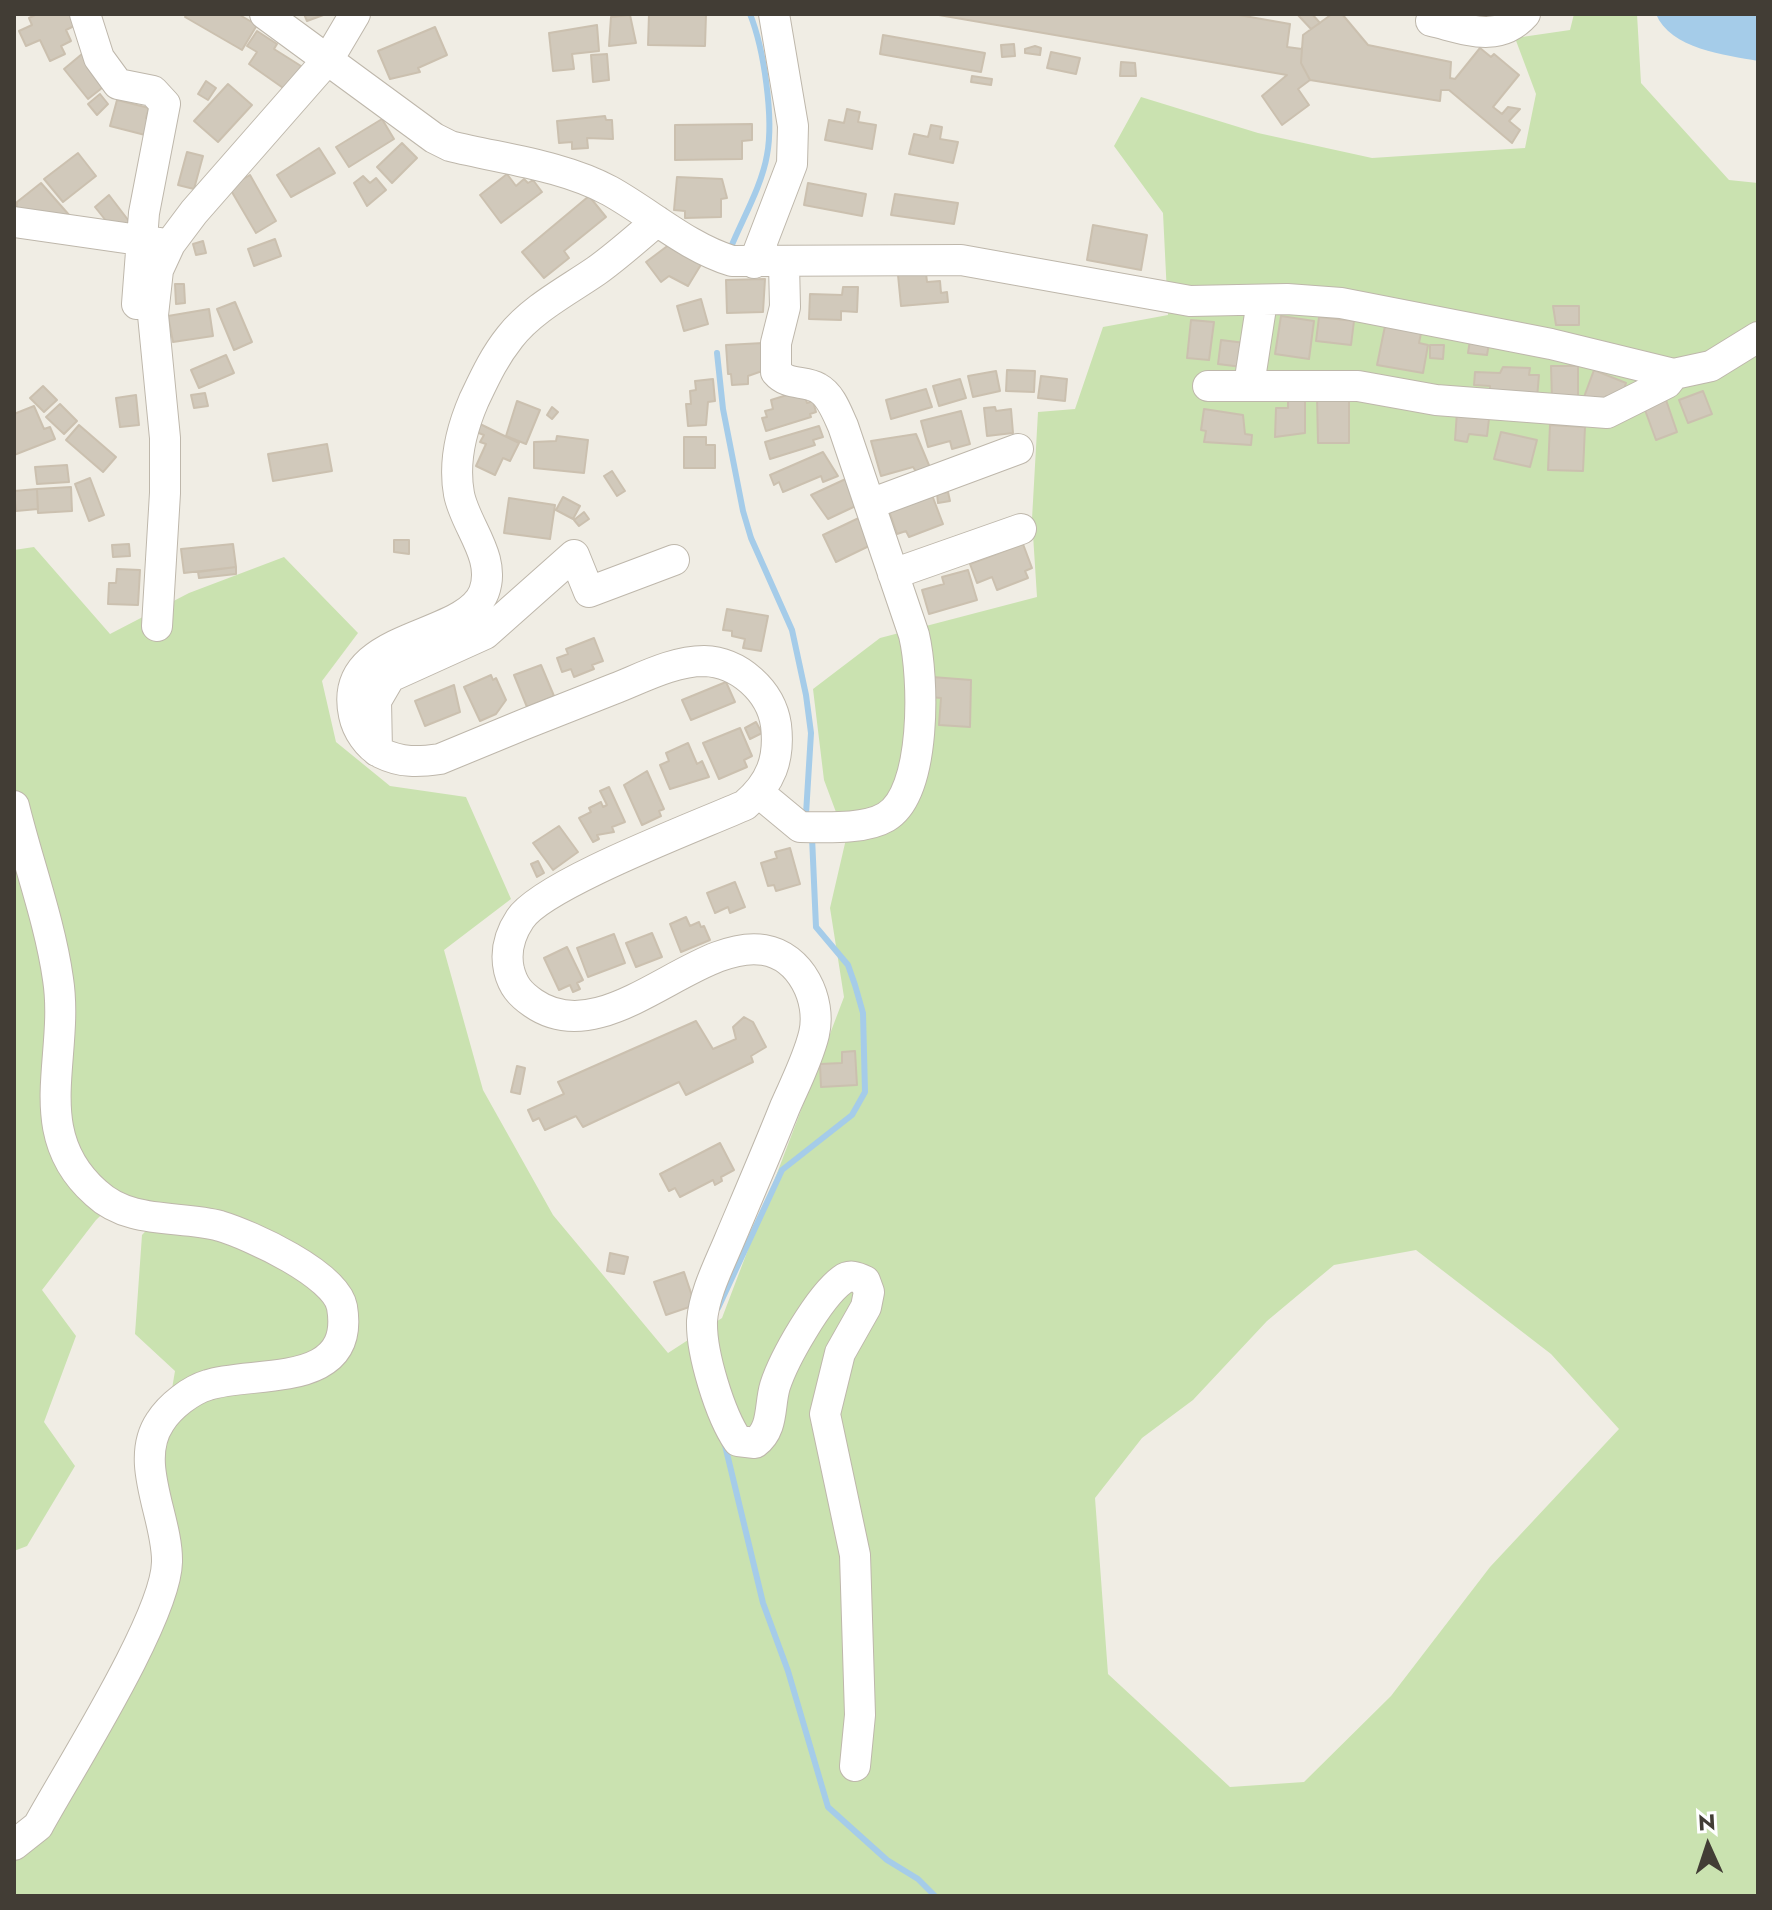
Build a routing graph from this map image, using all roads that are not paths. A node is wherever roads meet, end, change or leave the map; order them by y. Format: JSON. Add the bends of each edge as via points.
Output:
{"nodes":[{"id":1,"x":85,"y":14,"type":"edge"},
{"id":2,"x":265,"y":14,"type":"edge"},
{"id":3,"x":355,"y":14,"type":"edge"},
{"id":4,"x":774,"y":14,"type":"edge"},
{"id":5,"x":1525,"y":14,"type":"edge"},
{"id":6,"x":1431,"y":21,"type":"dead end"},
{"id":7,"x":329,"y":58,"type":"junction"},
{"id":8,"x":657,"y":221,"type":"junction"},
{"id":9,"x":14,"y":222,"type":"edge"},
{"id":10,"x":155,"y":242,"type":"junction"},
{"id":11,"x":754,"y":263,"type":"junction"},
{"id":12,"x":784,"y":263,"type":"junction"},
{"id":13,"x":1262,"y":301,"type":"junction"},
{"id":14,"x":1758,"y":337,"type":"edge"},
{"id":15,"x":1674,"y":374,"type":"junction"},
{"id":16,"x":1249,"y":385,"type":"junction"},
{"id":17,"x":1208,"y":386,"type":"dead end"},
{"id":18,"x":142,"y":390,"type":"dead end"},
{"id":19,"x":1018,"y":449,"type":"dead end"},
{"id":20,"x":870,"y":504,"type":"junction"},
{"id":21,"x":1021,"y":529,"type":"dead end"},
{"id":22,"x":674,"y":560,"type":"dead end"},
{"id":23,"x":893,"y":574,"type":"junction"},
{"id":24,"x":157,"y":626,"type":"dead end"},
{"id":25,"x":377,"y":751,"type":"junction"},
{"id":26,"x":759,"y":793,"type":"junction"},
{"id":27,"x":14,"y":806,"type":"edge"},
{"id":28,"x":855,"y":1766,"type":"dead end"},
{"id":29,"x":14,"y":1845,"type":"edge"}],
"edges":[{"from":1,"to":10,"type":"street","via":[[99,58],[118,84],[153,91],[165,104]]},
{"from":2,"to":7,"type":"street"},
{"from":3,"to":7,"type":"street"},
{"from":4,"to":11,"type":"street","via":[[788,87],[791,173]]},
{"from":5,"to":6,"type":"street","via":[[1507,31],[1490,33]]},
{"from":7,"to":8,"type":"street","via":[[450,146],[583,179]]},
{"from":7,"to":10,"type":"street"},
{"from":8,"to":11,"type":"street","via":[[710,254]]},
{"from":8,"to":25,"type":"street","via":[[532,316],[492,361],[458,446],[459,494],[485,558],[484,592],[461,615],[367,665],[356,684],[353,713]]},
{"from":9,"to":10,"type":"street"},
{"from":10,"to":18,"type":"street","via":[[136,328]]},
{"from":10,"to":24,"type":"street","via":[[153,315],[165,438]]},
{"from":11,"to":12,"type":"street"},
{"from":12,"to":13,"type":"street","via":[[961,260],[1190,301]]},
{"from":12,"to":20,"type":"street","via":[[785,307],[776,372],[796,384],[816,386],[831,401]]},
{"from":13,"to":15,"type":"street","via":[[1341,303],[1408,314]]},
{"from":13,"to":16,"type":"street"},
{"from":14,"to":15,"type":"street","via":[[1711,366]]},
{"from":15,"to":16,"type":"street","via":[[1667,383],[1607,413],[1436,400],[1358,386]]},
{"from":16,"to":17,"type":"street"},
{"from":19,"to":20,"type":"street"},
{"from":20,"to":23,"type":"street"},
{"from":21,"to":23,"type":"street"},
{"from":22,"to":25,"type":"street","via":[[589,592],[574,555],[485,634],[390,677],[376,701]]},
{"from":23,"to":26,"type":"street","via":[[919,656],[909,792],[878,821],[811,827],[786,818]]},
{"from":25,"to":26,"type":"street","via":[[405,761],[440,759],[675,665],[703,661],[733,668],[759,687],[774,710],[776,758]]},
{"from":26,"to":28,"type":"street","via":[[745,805],[535,901],[510,937],[507,961],[520,994],[540,1008],[573,1017],[605,1011],[748,950],[774,953],[807,982],[816,1016],[814,1034],[719,1265],[702,1322],[729,1429],[738,1441],[755,1443],[768,1431],[783,1365],[826,1298],[843,1278],[854,1276],[865,1281],[869,1292],[840,1353],[825,1414],[855,1555],[860,1715]]},
{"from":27,"to":29,"type":"street","via":[[58,976],[63,1022],[53,1096],[62,1144],[72,1165],[98,1195],[118,1207],[162,1221],[192,1221],[243,1234],[311,1271],[337,1293],[343,1325],[338,1343],[325,1359],[306,1370],[205,1385],[178,1402],[160,1422],[150,1444],[167,1550],[163,1585],[138,1644],[38,1826]]}]}
